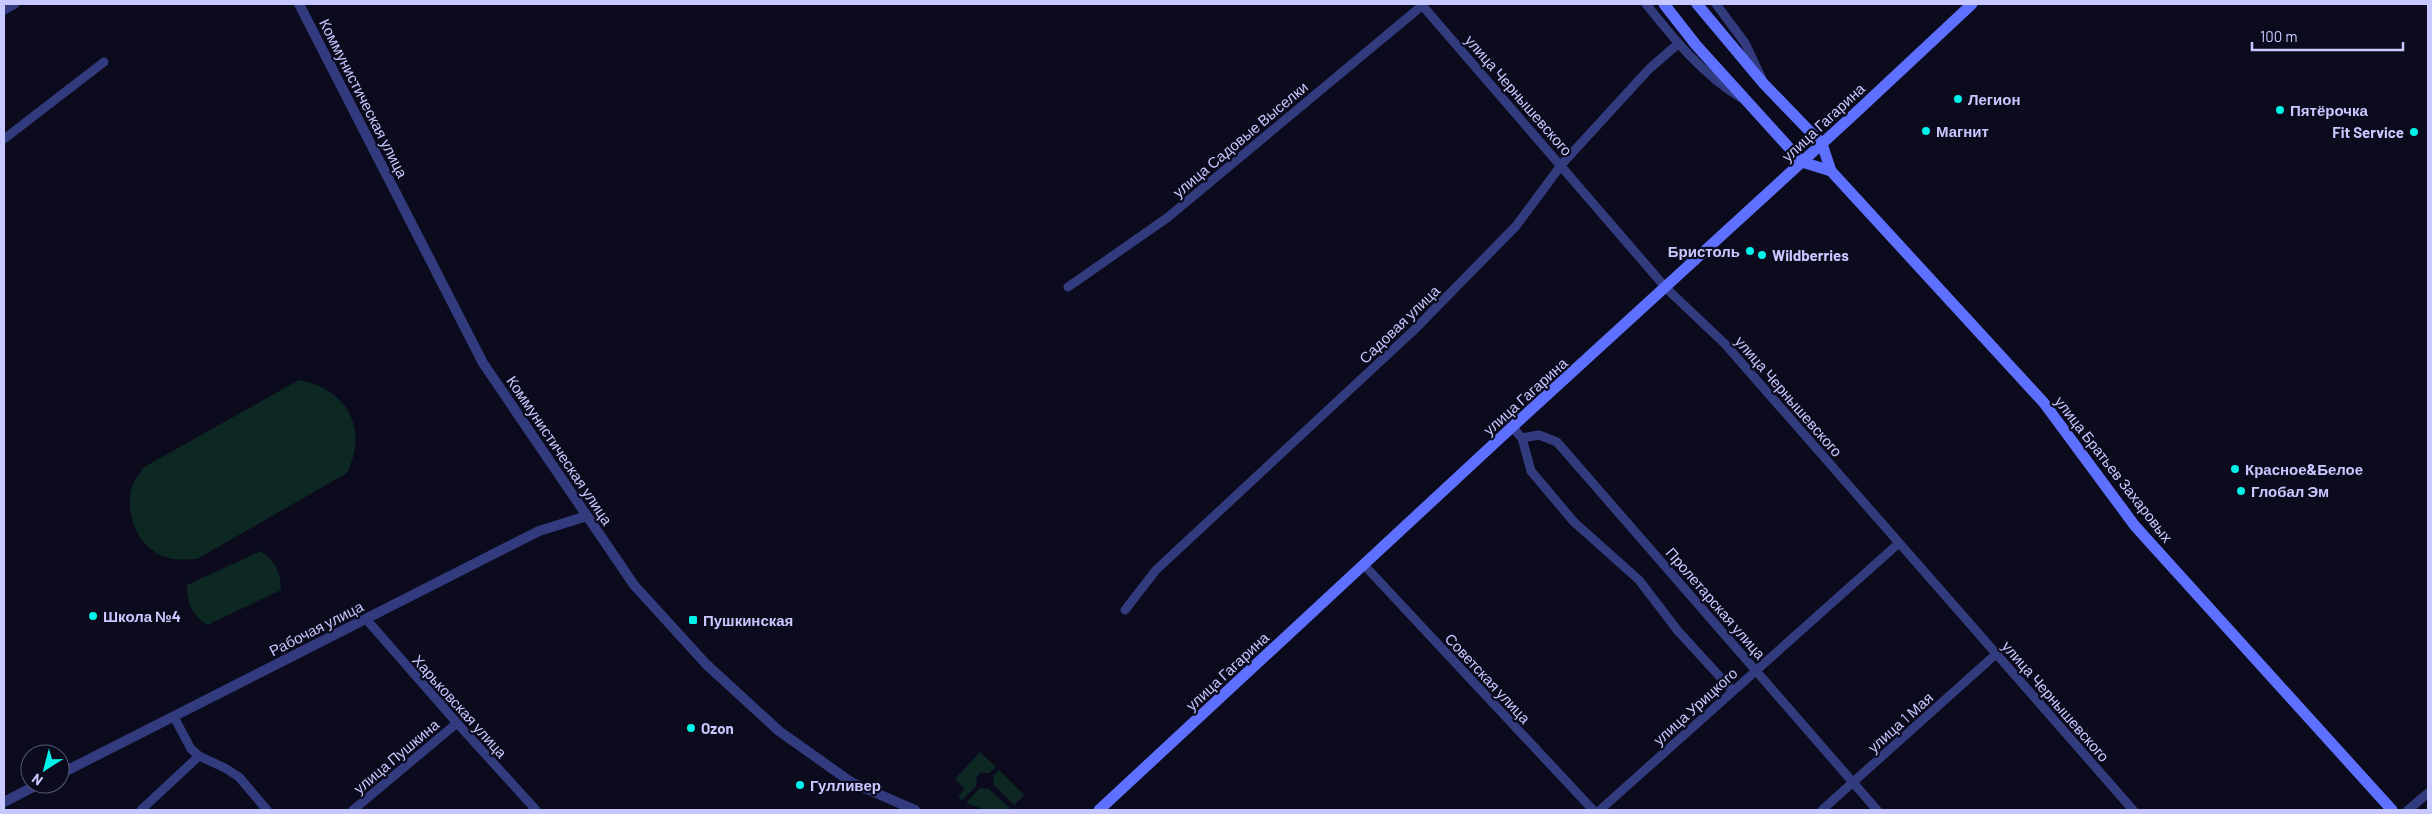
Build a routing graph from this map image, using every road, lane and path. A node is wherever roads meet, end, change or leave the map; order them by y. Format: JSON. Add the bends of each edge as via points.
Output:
{"nodes":[{"id":1,"x":15,"y":4,"type":"edge"},
{"id":2,"x":300,"y":4,"type":"edge"},
{"id":3,"x":1422,"y":4,"type":"edge"},
{"id":4,"x":1646,"y":4,"type":"edge"},
{"id":5,"x":1664,"y":4,"type":"edge"},
{"id":6,"x":1697,"y":4,"type":"edge"},
{"id":7,"x":1716,"y":4,"type":"edge"},
{"id":8,"x":1972,"y":4,"type":"edge"},
{"id":9,"x":4,"y":10,"type":"edge"},
{"id":10,"x":1678,"y":44,"type":"junction"},
{"id":11,"x":104,"y":62,"type":"dead end"},
{"id":12,"x":1764,"y":84,"type":"junction"},
{"id":13,"x":1745,"y":101,"type":"junction"},
{"id":14,"x":4,"y":140,"type":"edge"},
{"id":15,"x":1822,"y":144,"type":"junction"},
{"id":16,"x":1802,"y":162,"type":"junction"},
{"id":17,"x":1562,"y":164,"type":"junction"},
{"id":18,"x":1831,"y":171,"type":"junction"},
{"id":19,"x":1068,"y":286,"type":"dead end"},
{"id":20,"x":1666,"y":288,"type":"junction"},
{"id":21,"x":1512,"y":427,"type":"junction"},
{"id":22,"x":1522,"y":438,"type":"junction"},
{"id":23,"x":588,"y":516,"type":"junction"},
{"id":24,"x":1899,"y":542,"type":"junction"},
{"id":25,"x":1364,"y":565,"type":"junction"},
{"id":26,"x":1125,"y":610,"type":"dead end"},
{"id":27,"x":366,"y":619,"type":"junction"},
{"id":28,"x":1996,"y":654,"type":"junction"},
{"id":29,"x":1757,"y":670,"type":"junction"},
{"id":30,"x":1733,"y":691,"type":"junction"},
{"id":31,"x":174,"y":717,"type":"junction"},
{"id":32,"x":456,"y":724,"type":"junction"},
{"id":33,"x":199,"y":756,"type":"junction"},
{"id":34,"x":70,"y":769,"type":"edge"},
{"id":35,"x":1852,"y":784,"type":"junction"},
{"id":36,"x":2428,"y":792,"type":"edge"},
{"id":37,"x":20,"y":794,"type":"edge"},
{"id":38,"x":4,"y":802,"type":"edge"},
{"id":39,"x":141,"y":810,"type":"edge"},
{"id":40,"x":267,"y":810,"type":"edge"},
{"id":41,"x":353,"y":810,"type":"edge"},
{"id":42,"x":536,"y":810,"type":"edge"},
{"id":43,"x":915,"y":810,"type":"edge"},
{"id":44,"x":1099,"y":810,"type":"edge"},
{"id":45,"x":1593,"y":810,"type":"edge"},
{"id":46,"x":1600,"y":810,"type":"edge"},
{"id":47,"x":1822,"y":810,"type":"edge"},
{"id":48,"x":1877,"y":810,"type":"edge"},
{"id":49,"x":2133,"y":810,"type":"edge"},
{"id":50,"x":2392,"y":810,"type":"edge"},
{"id":51,"x":2408,"y":810,"type":"edge"}],
"edges":[{"from":1,"to":9,"type":"street"},
{"from":2,"to":23,"type":"street","name":"Коммунистическая улица","via":[[483,363]]},
{"from":3,"to":17,"type":"street","name":"улица Чернышевского"},
{"from":3,"to":19,"type":"street","name":"улица Садовые Выселки","via":[[1168,218]]},
{"from":4,"to":10,"type":"street"},
{"from":5,"to":13,"type":"main road"},
{"from":6,"to":12,"type":"main road"},
{"from":7,"to":12,"type":"street","via":[[1744,43]]},
{"from":8,"to":15,"type":"main road","name":"улица Гагарина"},
{"from":10,"to":13,"type":"street","via":[[1706,72]]},
{"from":10,"to":17,"type":"street","name":"Садовая улица","via":[[1649,68]]},
{"from":11,"to":14,"type":"street"},
{"from":12,"to":15,"type":"main road"},
{"from":13,"to":16,"type":"main road"},
{"from":15,"to":16,"type":"main road","name":"улица Гагарина"},
{"from":15,"to":18,"type":"main road","name":"улица Братьев Захаровых"},
{"from":16,"to":18,"type":"main road"},
{"from":16,"to":20,"type":"main road","name":"улица Гагарина"},
{"from":17,"to":20,"type":"street","name":"улица Чернышевского"},
{"from":17,"to":26,"type":"street","name":"Садовая улица","via":[[1509,233],[1414,330],[1156,570]]},
{"from":18,"to":50,"type":"main road","name":"улица Братьев Захаровых","via":[[2044,404],[2135,526]]},
{"from":20,"to":21,"type":"main road","name":"улица Гагарина"},
{"from":20,"to":24,"type":"street","name":"улица Чернышевского","via":[[1725,344]]},
{"from":21,"to":22,"type":"street"},
{"from":21,"to":25,"type":"main road","name":"улица Гагарина"},
{"from":22,"to":29,"type":"street","name":"Пролетарская улица","via":[[1539,435],[1557,442]]},
{"from":22,"to":30,"type":"street","via":[[1531,471],[1574,522],[1639,580],[1678,631]]},
{"from":23,"to":27,"type":"street","name":"Рабочая улица","via":[[539,531]]},
{"from":23,"to":43,"type":"street","name":"Коммунистическая улица","via":[[634,585],[666,622],[754,710],[851,782]]},
{"from":24,"to":28,"type":"street","name":"улица Чернышевского"},
{"from":24,"to":29,"type":"street","name":"улица Урицкого"},
{"from":25,"to":44,"type":"main road","name":"улица Гагарина"},
{"from":25,"to":45,"type":"street","name":"Советская улица"},
{"from":27,"to":31,"type":"street","name":"Рабочая улица"},
{"from":27,"to":32,"type":"street","name":"Харьковская улица"},
{"from":28,"to":35,"type":"street","name":"улица 1 Мая"},
{"from":28,"to":49,"type":"street","name":"улица Чернышевского"},
{"from":29,"to":30,"type":"street","name":"улица Урицкого"},
{"from":29,"to":35,"type":"street","name":"Пролетарская улица"},
{"from":30,"to":46,"type":"street","name":"улица Урицкого"},
{"from":31,"to":33,"type":"street","via":[[184,740]]},
{"from":31,"to":34,"type":"street","name":"Рабочая улица"},
{"from":32,"to":41,"type":"street","name":"улица Пушкина"},
{"from":32,"to":42,"type":"street","name":"Харьковская улица"},
{"from":33,"to":39,"type":"street"},
{"from":33,"to":40,"type":"street","via":[[239,777]]},
{"from":35,"to":47,"type":"street","name":"улица 1 Мая"},
{"from":35,"to":48,"type":"street","name":"Пролетарская улица"},
{"from":36,"to":51,"type":"street"},
{"from":37,"to":38,"type":"street"}]}
